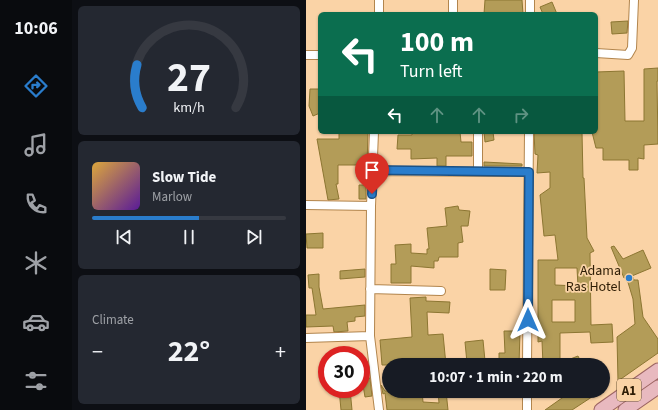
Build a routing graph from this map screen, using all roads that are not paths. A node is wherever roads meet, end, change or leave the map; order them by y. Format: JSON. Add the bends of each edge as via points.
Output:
{"nodes":[{"id":1,"x":379,"y":0,"type":"edge"},
{"id":2,"x":453,"y":0,"type":"edge"},
{"id":3,"x":530,"y":0,"type":"edge"},
{"id":4,"x":634,"y":0,"type":"edge"},
{"id":5,"x":379,"y":12,"type":"edge"},
{"id":6,"x":453,"y":12,"type":"edge"},
{"id":7,"x":530,"y":12,"type":"edge"},
{"id":8,"x":598,"y":54,"type":"edge"},
{"id":9,"x":306,"y":55,"type":"edge"},
{"id":10,"x":318,"y":55,"type":"edge"},
{"id":11,"x":374,"y":134,"type":"edge"},
{"id":12,"x":478,"y":134,"type":"edge"},
{"id":13,"x":529,"y":134,"type":"edge"},
{"id":14,"x":373,"y":170,"type":"junction"},
{"id":15,"x":478,"y":171,"type":"junction"},
{"id":16,"x":529,"y":172,"type":"junction"},
{"id":17,"x":306,"y":205,"type":"edge"},
{"id":18,"x":372,"y":206,"type":"junction"},
{"id":19,"x":370,"y":289,"type":"junction"},
{"id":20,"x":441,"y":291,"type":"dead end"},
{"id":21,"x":370,"y":336,"type":"junction"},
{"id":22,"x":306,"y":338,"type":"edge"},
{"id":23,"x":528,"y":358,"type":"edge"},
{"id":24,"x":658,"y":370,"type":"edge"},
{"id":25,"x":658,"y":387,"type":"edge"},
{"id":26,"x":527,"y":398,"type":"edge"},
{"id":27,"x":379,"y":410,"type":"edge"},
{"id":28,"x":527,"y":410,"type":"edge"},
{"id":29,"x":601,"y":410,"type":"edge"},
{"id":30,"x":625,"y":410,"type":"edge"}],
"edges":[{"from":1,"to":5,"type":"street"},
{"from":2,"to":6,"type":"street"},
{"from":3,"to":7,"type":"street"},
{"from":4,"to":8,"type":"street","via":[[632,48],[628,55]]},
{"from":9,"to":10,"type":"street"},
{"from":11,"to":14,"type":"street"},
{"from":12,"to":15,"type":"street"},
{"from":13,"to":16,"type":"street"},
{"from":14,"to":15,"type":"street"},
{"from":14,"to":18,"type":"street"},
{"from":15,"to":16,"type":"street"},
{"from":16,"to":23,"type":"street"},
{"from":17,"to":18,"type":"street"},
{"from":18,"to":19,"type":"street"},
{"from":19,"to":20,"type":"street"},
{"from":19,"to":21,"type":"street"},
{"from":21,"to":22,"type":"street"},
{"from":21,"to":27,"type":"street"},
{"from":24,"to":29,"type":"main road","number":"A1"},
{"from":25,"to":30,"type":"main road","number":"A1"},
{"from":26,"to":28,"type":"street"}]}
